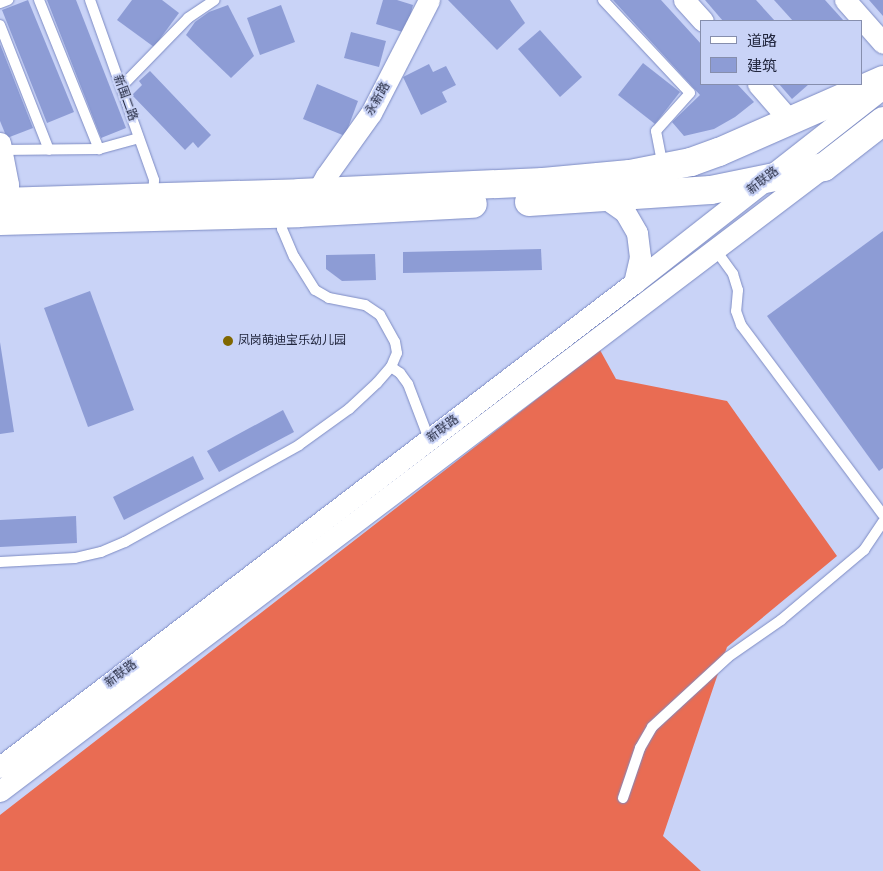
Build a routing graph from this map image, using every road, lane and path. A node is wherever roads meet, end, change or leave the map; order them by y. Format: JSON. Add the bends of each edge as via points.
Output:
{"nodes":[{"id":1,"x":8,"y":0,"type":"edge"},
{"id":2,"x":39,"y":0,"type":"edge"},
{"id":3,"x":90,"y":0,"type":"edge"},
{"id":4,"x":215,"y":0,"type":"edge"},
{"id":5,"x":429,"y":0,"type":"edge"},
{"id":6,"x":603,"y":0,"type":"edge"},
{"id":7,"x":684,"y":0,"type":"edge"},
{"id":8,"x":845,"y":0,"type":"edge"},
{"id":9,"x":0,"y":3,"type":"edge"},
{"id":10,"x":702,"y":20,"type":"edge"},
{"id":11,"x":863,"y":20,"type":"edge"},
{"id":12,"x":863,"y":20,"type":"edge"},
{"id":13,"x":0,"y":25,"type":"edge"},
{"id":14,"x":883,"y":43,"type":"edge"},
{"id":15,"x":883,"y":80,"type":"edge"},
{"id":16,"x":759,"y":85,"type":"edge"},
{"id":17,"x":120,"y":87,"type":"junction"},
{"id":18,"x":883,"y":88,"type":"edge"},
{"id":19,"x":883,"y":121,"type":"edge"},
{"id":20,"x":791,"y":122,"type":"junction"},
{"id":21,"x":139,"y":138,"type":"junction"},
{"id":22,"x":1,"y":148,"type":"edge"},
{"id":23,"x":99,"y":149,"type":"junction"},
{"id":24,"x":49,"y":150,"type":"junction"},
{"id":25,"x":824,"y":167,"type":"junction"},
{"id":26,"x":664,"y":168,"type":"junction"},
{"id":27,"x":764,"y":180,"type":"junction"},
{"id":28,"x":317,"y":192,"type":"junction"},
{"id":29,"x":152,"y":198,"type":"junction"},
{"id":30,"x":605,"y":198,"type":"junction"},
{"id":31,"x":3,"y":208,"type":"edge"},
{"id":32,"x":281,"y":214,"type":"junction"},
{"id":33,"x":715,"y":249,"type":"junction"},
{"id":34,"x":634,"y":283,"type":"junction"},
{"id":35,"x":391,"y":367,"type":"junction"},
{"id":36,"x":429,"y":439,"type":"junction"},
{"id":37,"x":883,"y":515,"type":"edge"},
{"id":38,"x":883,"y":522,"type":"edge"},
{"id":39,"x":0,"y":562,"type":"edge"},
{"id":40,"x":0,"y":767,"type":"edge"},
{"id":41,"x":0,"y":791,"type":"edge"},
{"id":42,"x":623,"y":798,"type":"dead end"}],
"edges":[{"from":1,"to":9,"type":"lane"},
{"from":2,"to":23,"type":"lane"},
{"from":3,"to":17,"type":"lane","name":"新围二路"},
{"from":4,"to":17,"type":"lane","via":[[188,18]]},
{"from":5,"to":28,"type":"street","name":"永新路","via":[[371,113]]},
{"from":6,"to":26,"type":"lane","via":[[690,93],[656,131]]},
{"from":7,"to":10,"type":"street"},
{"from":8,"to":11,"type":"street"},
{"from":12,"to":14,"type":"street"},
{"from":13,"to":24,"type":"lane"},
{"from":15,"to":20,"type":"street"},
{"from":16,"to":20,"type":"street"},
{"from":17,"to":21,"type":"lane","name":"新围二路"},
{"from":18,"to":27,"type":"street","name":"新联路"},
{"from":19,"to":25,"type":"street"},
{"from":20,"to":26,"type":"street","via":[[719,152]]},
{"from":21,"to":23,"type":"lane"},
{"from":21,"to":29,"type":"lane","name":"新围二路","via":[[154,180]]},
{"from":22,"to":24,"type":"lane"},
{"from":22,"to":31,"type":"street","via":[[8,184]]},
{"from":23,"to":24,"type":"lane"},
{"from":25,"to":27,"type":"street"},
{"from":25,"to":33,"type":"street","name":"新联路"},
{"from":26,"to":28,"type":"street","via":[[544,182]]},
{"from":27,"to":30,"type":"street","via":[[712,190]]},
{"from":27,"to":34,"type":"street","name":"新联路"},
{"from":28,"to":29,"type":"street"},
{"from":29,"to":31,"type":"street"},
{"from":30,"to":32,"type":"street"},
{"from":30,"to":34,"type":"street","via":[[625,212],[637,233],[640,257]]},
{"from":31,"to":32,"type":"street"},
{"from":32,"to":35,"type":"lane","via":[[282,229],[294,257],[315,290],[329,298],[365,304],[380,315],[398,353]]},
{"from":33,"to":37,"type":"lane","via":[[736,282],[736,311],[741,325]]},
{"from":33,"to":41,"type":"street","name":"新联路"},
{"from":34,"to":36,"type":"street","name":"新联路"},
{"from":35,"to":36,"type":"lane","via":[[408,384]]},
{"from":35,"to":39,"type":"lane","via":[[349,409],[299,445],[125,542],[102,552],[75,558]]},
{"from":36,"to":40,"type":"street","name":"新联路"},
{"from":38,"to":42,"type":"lane","via":[[864,550],[781,620],[728,657],[657,722],[640,748]]}]}
